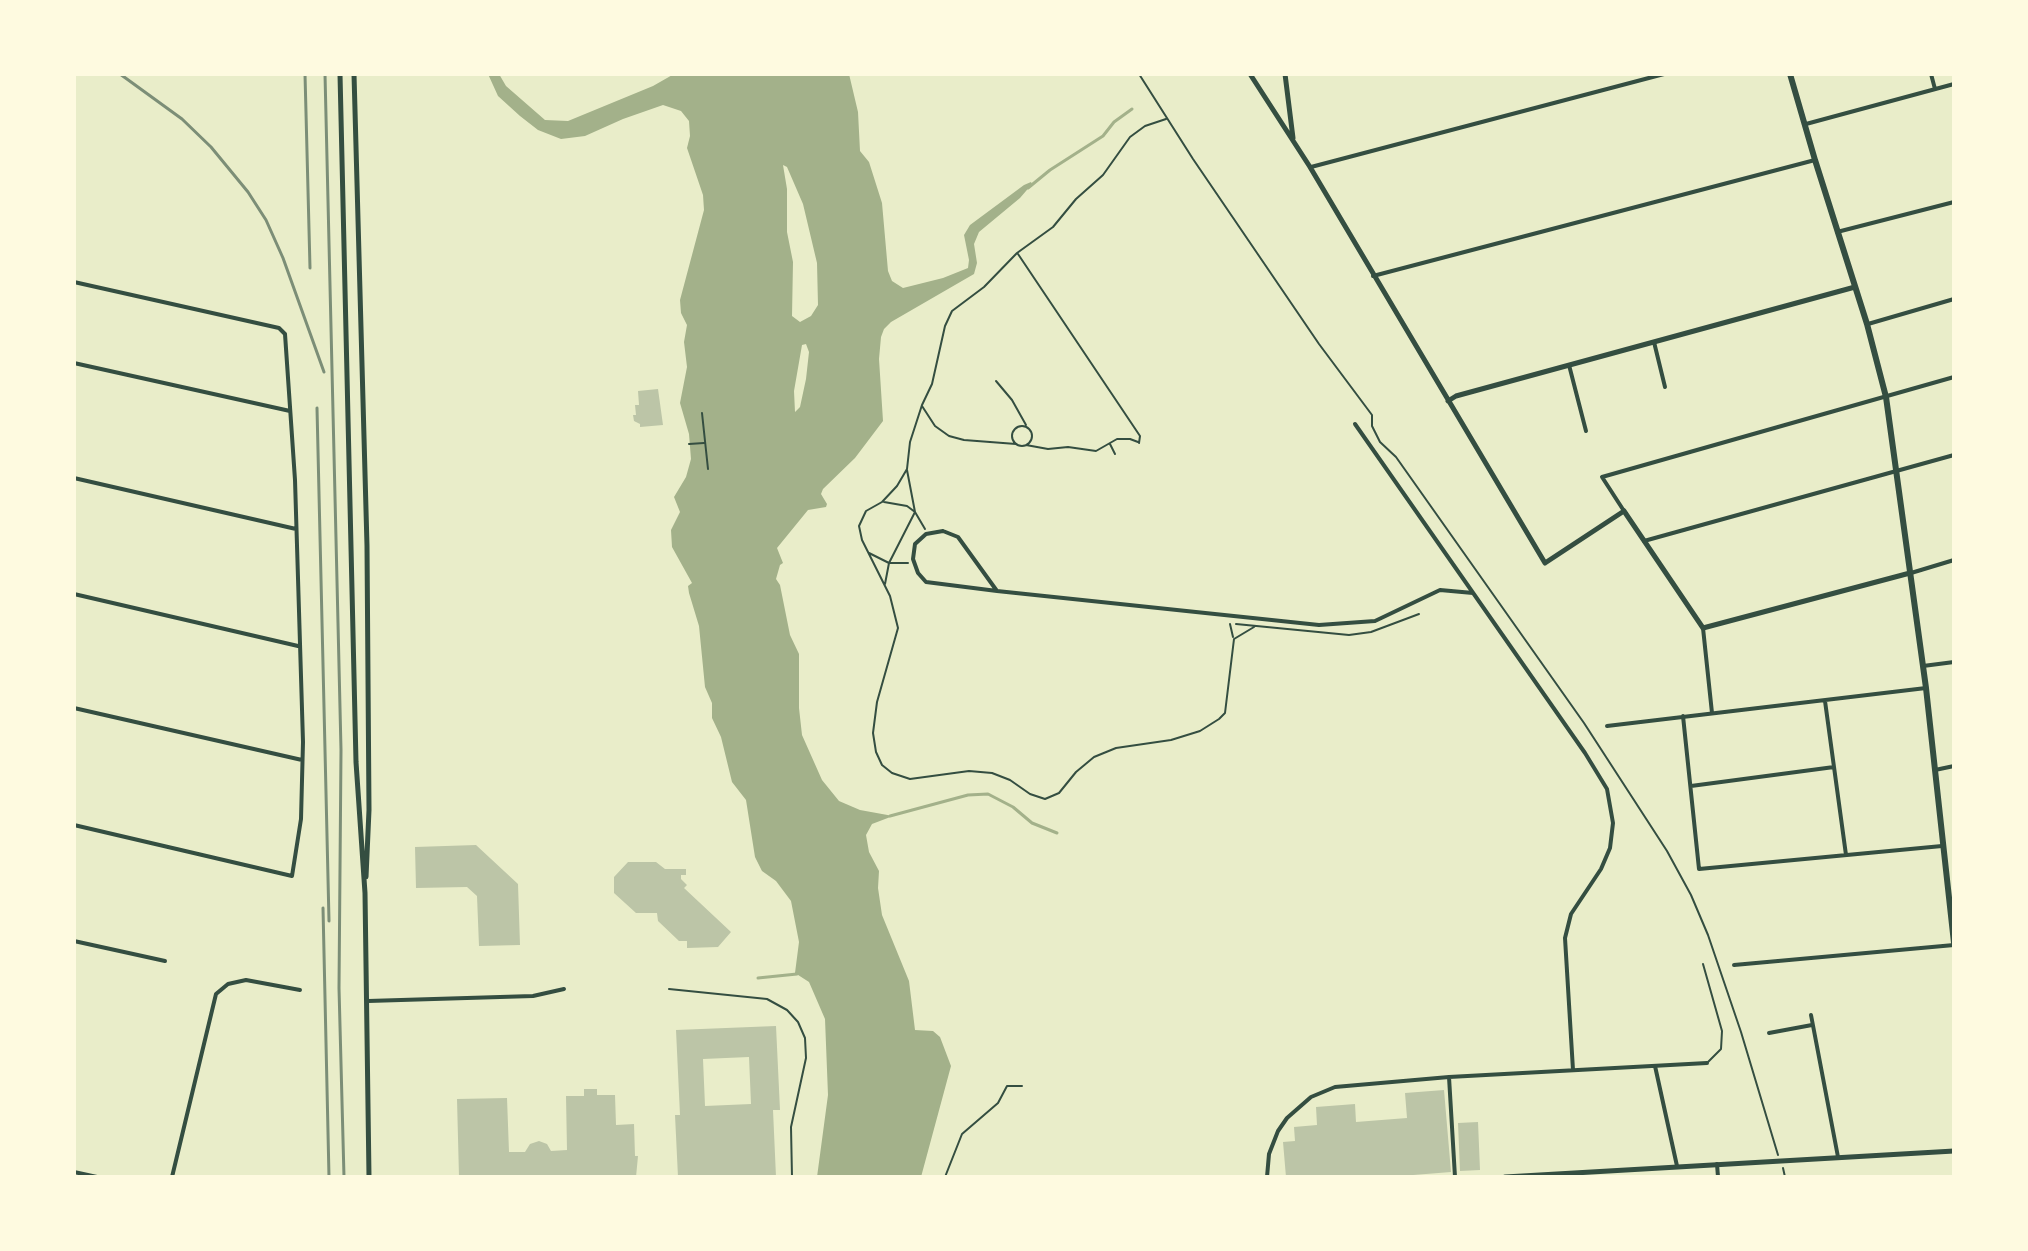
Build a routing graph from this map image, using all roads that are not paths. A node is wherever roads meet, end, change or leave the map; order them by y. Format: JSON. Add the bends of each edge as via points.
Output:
{"nodes":[{"id":1,"x":340,"y":74,"type":"edge"},
{"id":2,"x":354,"y":74,"type":"edge"},
{"id":3,"x":1250,"y":74,"type":"edge"},
{"id":4,"x":1285,"y":74,"type":"edge"},
{"id":5,"x":1664,"y":74,"type":"edge"},
{"id":6,"x":1790,"y":74,"type":"edge"},
{"id":7,"x":1931,"y":74,"type":"edge"},
{"id":8,"x":1954,"y":84,"type":"edge"},
{"id":9,"x":1935,"y":89,"type":"junction"},
{"id":10,"x":1804,"y":124,"type":"junction"},
{"id":11,"x":1294,"y":143,"type":"junction"},
{"id":12,"x":1815,"y":160,"type":"junction"},
{"id":13,"x":1310,"y":167,"type":"junction"},
{"id":14,"x":1954,"y":202,"type":"edge"},
{"id":15,"x":1837,"y":232,"type":"junction"},
{"id":16,"x":1373,"y":276,"type":"junction"},
{"id":17,"x":74,"y":282,"type":"edge"},
{"id":18,"x":1855,"y":287,"type":"junction"},
{"id":19,"x":1954,"y":299,"type":"edge"},
{"id":20,"x":1867,"y":324,"type":"junction"},
{"id":21,"x":1654,"y":342,"type":"junction"},
{"id":22,"x":74,"y":363,"type":"edge"},
{"id":23,"x":1569,"y":365,"type":"junction"},
{"id":24,"x":1954,"y":377,"type":"edge"},
{"id":25,"x":1665,"y":387,"type":"dead end"},
{"id":26,"x":1886,"y":397,"type":"junction"},
{"id":27,"x":1448,"y":401,"type":"junction"},
{"id":28,"x":291,"y":411,"type":"junction"},
{"id":29,"x":1355,"y":424,"type":"dead end"},
{"id":30,"x":1586,"y":431,"type":"dead end"},
{"id":31,"x":1954,"y":455,"type":"edge"},
{"id":32,"x":1897,"y":470,"type":"junction"},
{"id":33,"x":74,"y":478,"type":"edge"},
{"id":34,"x":1624,"y":511,"type":"junction"},
{"id":35,"x":296,"y":529,"type":"junction"},
{"id":36,"x":1644,"y":541,"type":"junction"},
{"id":37,"x":1954,"y":560,"type":"edge"},
{"id":38,"x":1911,"y":573,"type":"junction"},
{"id":39,"x":997,"y":591,"type":"junction"},
{"id":40,"x":1473,"y":593,"type":"junction"},
{"id":41,"x":74,"y":594,"type":"edge"},
{"id":42,"x":1703,"y":628,"type":"junction"},
{"id":43,"x":298,"y":646,"type":"junction"},
{"id":44,"x":1954,"y":662,"type":"edge"},
{"id":45,"x":1923,"y":666,"type":"junction"},
{"id":46,"x":1926,"y":688,"type":"junction"},
{"id":47,"x":1825,"y":701,"type":"junction"},
{"id":48,"x":74,"y":708,"type":"edge"},
{"id":49,"x":1712,"y":713,"type":"junction"},
{"id":50,"x":1683,"y":716,"type":"junction"},
{"id":51,"x":1607,"y":726,"type":"dead end"},
{"id":52,"x":303,"y":760,"type":"junction"},
{"id":53,"x":1954,"y":766,"type":"edge"},
{"id":54,"x":1834,"y":767,"type":"junction"},
{"id":55,"x":1935,"y":770,"type":"junction"},
{"id":56,"x":1691,"y":786,"type":"junction"},
{"id":57,"x":74,"y":825,"type":"edge"},
{"id":58,"x":1942,"y":846,"type":"junction"},
{"id":59,"x":1846,"y":855,"type":"junction"},
{"id":60,"x":1951,"y":889,"type":"edge"},
{"id":61,"x":365,"y":893,"type":"junction"},
{"id":62,"x":74,"y":941,"type":"edge"},
{"id":63,"x":1954,"y":944,"type":"edge"},
{"id":64,"x":165,"y":961,"type":"dead end"},
{"id":65,"x":1703,"y":964,"type":"dead end"},
{"id":66,"x":1734,"y":965,"type":"dead end"},
{"id":67,"x":564,"y":989,"type":"dead end"},
{"id":68,"x":300,"y":990,"type":"dead end"},
{"id":69,"x":368,"y":1001,"type":"junction"},
{"id":70,"x":1811,"y":1015,"type":"dead end"},
{"id":71,"x":1812,"y":1025,"type":"junction"},
{"id":72,"x":1769,"y":1033,"type":"dead end"},
{"id":73,"x":1707,"y":1063,"type":"joint"},
{"id":74,"x":1655,"y":1066,"type":"junction"},
{"id":75,"x":1573,"y":1070,"type":"junction"},
{"id":76,"x":1449,"y":1077,"type":"junction"},
{"id":77,"x":1954,"y":1151,"type":"edge"},
{"id":78,"x":1838,"y":1157,"type":"junction"},
{"id":79,"x":1717,"y":1164,"type":"junction"},
{"id":80,"x":1673,"y":1169,"type":"junction"},
{"id":81,"x":74,"y":1172,"type":"edge"},
{"id":82,"x":97,"y":1177,"type":"edge"},
{"id":83,"x":172,"y":1177,"type":"edge"},
{"id":84,"x":369,"y":1177,"type":"edge"},
{"id":85,"x":1267,"y":1177,"type":"edge"},
{"id":86,"x":1455,"y":1177,"type":"edge"},
{"id":87,"x":1505,"y":1177,"type":"edge"},
{"id":88,"x":1718,"y":1177,"type":"edge"}],
"edges":[{"from":1,"to":61,"type":"main road","via":[[356,762]]},
{"from":2,"to":61,"type":"main road","via":[[367,546]]},
{"from":3,"to":11,"type":"main road"},
{"from":4,"to":11,"type":"main road"},
{"from":5,"to":13,"type":"street"},
{"from":6,"to":10,"type":"main road"},
{"from":7,"to":9,"type":"street"},
{"from":8,"to":9,"type":"street"},
{"from":9,"to":10,"type":"street"},
{"from":10,"to":12,"type":"main road"},
{"from":11,"to":13,"type":"main road"},
{"from":12,"to":15,"type":"main road"},
{"from":12,"to":16,"type":"street"},
{"from":13,"to":16,"type":"main road"},
{"from":14,"to":15,"type":"street"},
{"from":15,"to":18,"type":"main road"},
{"from":16,"to":27,"type":"main road"},
{"from":17,"to":28,"type":"street","via":[[279,328],[284,332]]},
{"from":18,"to":20,"type":"main road"},
{"from":18,"to":21,"type":"main road"},
{"from":19,"to":20,"type":"street"},
{"from":20,"to":26,"type":"main road"},
{"from":21,"to":23,"type":"main road"},
{"from":21,"to":25,"type":"street"},
{"from":22,"to":28,"type":"street"},
{"from":23,"to":27,"type":"main road"},
{"from":23,"to":30,"type":"street"},
{"from":24,"to":26,"type":"street"},
{"from":26,"to":32,"type":"main road"},
{"from":26,"to":34,"type":"street","via":[[1602,477]]},
{"from":27,"to":34,"type":"main road","via":[[1545,563]]},
{"from":28,"to":35,"type":"street"},
{"from":29,"to":40,"type":"street"},
{"from":31,"to":32,"type":"street"},
{"from":32,"to":36,"type":"street"},
{"from":32,"to":38,"type":"main road"},
{"from":33,"to":35,"type":"street"},
{"from":34,"to":36,"type":"main road"},
{"from":35,"to":43,"type":"street"},
{"from":36,"to":42,"type":"main road"},
{"from":37,"to":38,"type":"street"},
{"from":38,"to":42,"type":"main road"},
{"from":38,"to":45,"type":"main road"},
{"from":39,"to":39,"type":"street","via":[[958,537],[943,531],[926,534],[915,544],[913,563],[926,582]]},
{"from":39,"to":40,"type":"street","via":[[1319,625],[1375,621],[1440,590]]},
{"from":40,"to":75,"type":"street","via":[[1599,773],[1611,803],[1606,859],[1571,914],[1565,938]]},
{"from":41,"to":43,"type":"street"},
{"from":42,"to":49,"type":"street"},
{"from":43,"to":52,"type":"street"},
{"from":44,"to":45,"type":"street"},
{"from":45,"to":46,"type":"main road"},
{"from":46,"to":47,"type":"street"},
{"from":46,"to":55,"type":"main road"},
{"from":47,"to":49,"type":"street"},
{"from":47,"to":54,"type":"street"},
{"from":48,"to":52,"type":"street"},
{"from":49,"to":50,"type":"street"},
{"from":50,"to":51,"type":"street"},
{"from":50,"to":56,"type":"street"},
{"from":52,"to":57,"type":"street","via":[[301,828],[292,876]]},
{"from":53,"to":55,"type":"street"},
{"from":54,"to":56,"type":"street"},
{"from":54,"to":59,"type":"street"},
{"from":55,"to":58,"type":"main road"},
{"from":56,"to":59,"type":"street","via":[[1699,869]]},
{"from":58,"to":59,"type":"street"},
{"from":58,"to":60,"type":"main road"},
{"from":60,"to":63,"type":"main road"},
{"from":61,"to":69,"type":"main road"},
{"from":62,"to":64,"type":"street"},
{"from":63,"to":66,"type":"street"},
{"from":65,"to":73,"type":"lane","via":[[1722,1031],[1721,1049]]},
{"from":67,"to":69,"type":"street","via":[[533,996]]},
{"from":68,"to":83,"type":"street","via":[[246,980],[216,994]]},
{"from":69,"to":84,"type":"main road"},
{"from":70,"to":71,"type":"street"},
{"from":71,"to":72,"type":"street"},
{"from":71,"to":78,"type":"street"},
{"from":73,"to":74,"type":"street"},
{"from":74,"to":75,"type":"street"},
{"from":74,"to":80,"type":"street"},
{"from":75,"to":76,"type":"street"},
{"from":76,"to":85,"type":"street","via":[[1324,1090],[1298,1105],[1278,1131]]},
{"from":76,"to":86,"type":"street"},
{"from":77,"to":78,"type":"main road"},
{"from":78,"to":79,"type":"main road"},
{"from":79,"to":80,"type":"main road"},
{"from":79,"to":88,"type":"street"},
{"from":80,"to":87,"type":"main road"},
{"from":81,"to":82,"type":"street"}]}
